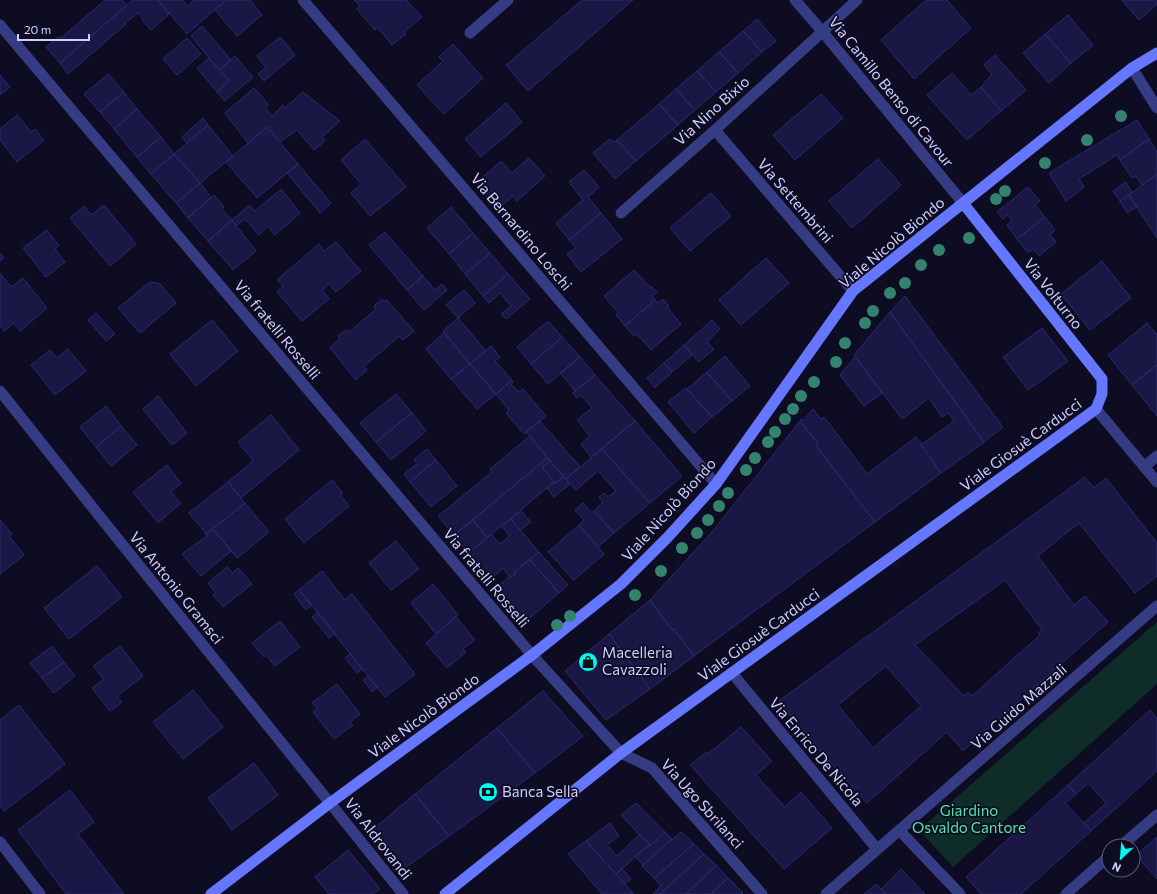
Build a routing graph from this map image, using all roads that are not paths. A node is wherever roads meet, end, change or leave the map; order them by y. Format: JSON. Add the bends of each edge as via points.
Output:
{"nodes":[{"id":1,"x":304,"y":0,"type":"edge"},
{"id":2,"x":508,"y":0,"type":"edge"},
{"id":3,"x":795,"y":0,"type":"edge"},
{"id":4,"x":857,"y":0,"type":"edge"},
{"id":5,"x":0,"y":25,"type":"edge"},
{"id":6,"x":822,"y":31,"type":"junction"},
{"id":7,"x":470,"y":33,"type":"dead end"},
{"id":8,"x":1157,"y":53,"type":"edge"},
{"id":9,"x":1132,"y":68,"type":"junction"},
{"id":10,"x":1157,"y":108,"type":"edge"},
{"id":11,"x":715,"y":130,"type":"junction"},
{"id":12,"x":963,"y":203,"type":"junction"},
{"id":13,"x":621,"y":213,"type":"dead end"},
{"id":14,"x":853,"y":291,"type":"junction"},
{"id":15,"x":0,"y":391,"type":"edge"},
{"id":16,"x":1096,"y":409,"type":"junction"},
{"id":17,"x":1157,"y":456,"type":"edge"},
{"id":18,"x":1144,"y":467,"type":"junction"},
{"id":19,"x":1157,"y":482,"type":"edge"},
{"id":20,"x":716,"y":484,"type":"junction"},
{"id":21,"x":1157,"y":606,"type":"edge"},
{"id":22,"x":532,"y":655,"type":"junction"},
{"id":23,"x":732,"y":673,"type":"junction"},
{"id":24,"x":621,"y":753,"type":"junction"},
{"id":25,"x":330,"y":803,"type":"junction"},
{"id":26,"x":1157,"y":815,"type":"edge"},
{"id":27,"x":900,"y":830,"type":"junction"},
{"id":28,"x":1130,"y":838,"type":"edge"},
{"id":29,"x":0,"y":842,"type":"edge"},
{"id":30,"x":878,"y":849,"type":"junction"},
{"id":31,"x":1101,"y":863,"type":"edge"},
{"id":32,"x":40,"y":894,"type":"edge"},
{"id":33,"x":211,"y":894,"type":"edge"},
{"id":34,"x":403,"y":894,"type":"edge"},
{"id":35,"x":445,"y":894,"type":"edge"},
{"id":36,"x":762,"y":894,"type":"edge"},
{"id":37,"x":826,"y":894,"type":"edge"},
{"id":38,"x":960,"y":894,"type":"edge"},
{"id":39,"x":1066,"y":894,"type":"edge"}],
"edges":[{"from":1,"to":20,"type":"street","name":"Via Bernardino Loschi"},
{"from":2,"to":7,"type":"street"},
{"from":3,"to":6,"type":"street","name":"Via Camillo Benso di Cavour"},
{"from":4,"to":6,"type":"street","name":"Via Nino Bixio"},
{"from":5,"to":22,"type":"street","name":"Via fratelli Rosselli"},
{"from":6,"to":11,"type":"street","name":"Via Nino Bixio"},
{"from":6,"to":12,"type":"street","name":"Via Camillo Benso di Cavour"},
{"from":8,"to":9,"type":"main road","name":"Viale Nicolò Biondo"},
{"from":9,"to":10,"type":"street"},
{"from":9,"to":12,"type":"main road","name":"Viale Nicolò Biondo"},
{"from":11,"to":13,"type":"street","name":"Via Nino Bixio"},
{"from":11,"to":14,"type":"street","name":"Via Settembrini"},
{"from":12,"to":14,"type":"main road","name":"Viale Nicolò Biondo"},
{"from":12,"to":16,"type":"main road","name":"Via Volturno","via":[[1102,380],[1102,394]]},
{"from":14,"to":20,"type":"main road","name":"Viale Nicolò Biondo"},
{"from":15,"to":25,"type":"street","name":"Via Antonio Gramsci"},
{"from":16,"to":18,"type":"street"},
{"from":16,"to":23,"type":"main road","name":"Viale Giosuè Carducci"},
{"from":17,"to":18,"type":"street"},
{"from":18,"to":19,"type":"street"},
{"from":20,"to":22,"type":"main road","name":"Viale Nicolò Biondo","via":[[621,584]]},
{"from":21,"to":27,"type":"street","name":"Via Guido Mazzali"},
{"from":22,"to":24,"type":"street","name":"Via Ugo Sbrilanci"},
{"from":22,"to":25,"type":"main road","name":"Viale Nicolò Biondo"},
{"from":23,"to":24,"type":"main road","name":"Viale Giosuè Carducci"},
{"from":23,"to":30,"type":"street","name":"Via Enrico De Nicola"},
{"from":24,"to":35,"type":"main road","name":"Viale Giosuè Carducci"},
{"from":24,"to":36,"type":"street","name":"Via Ugo Sbrilanci","via":[[652,768]]},
{"from":25,"to":33,"type":"main road","name":"Viale Nicolò Biondo"},
{"from":25,"to":34,"type":"street","name":"Via Aldrovandi"},
{"from":26,"to":28,"type":"street"},
{"from":27,"to":30,"type":"street","name":"Via Guido Mazzali"},
{"from":27,"to":38,"type":"street"},
{"from":29,"to":32,"type":"street"},
{"from":30,"to":37,"type":"street","name":"Via Guido Mazzali"},
{"from":31,"to":39,"type":"street"}]}
